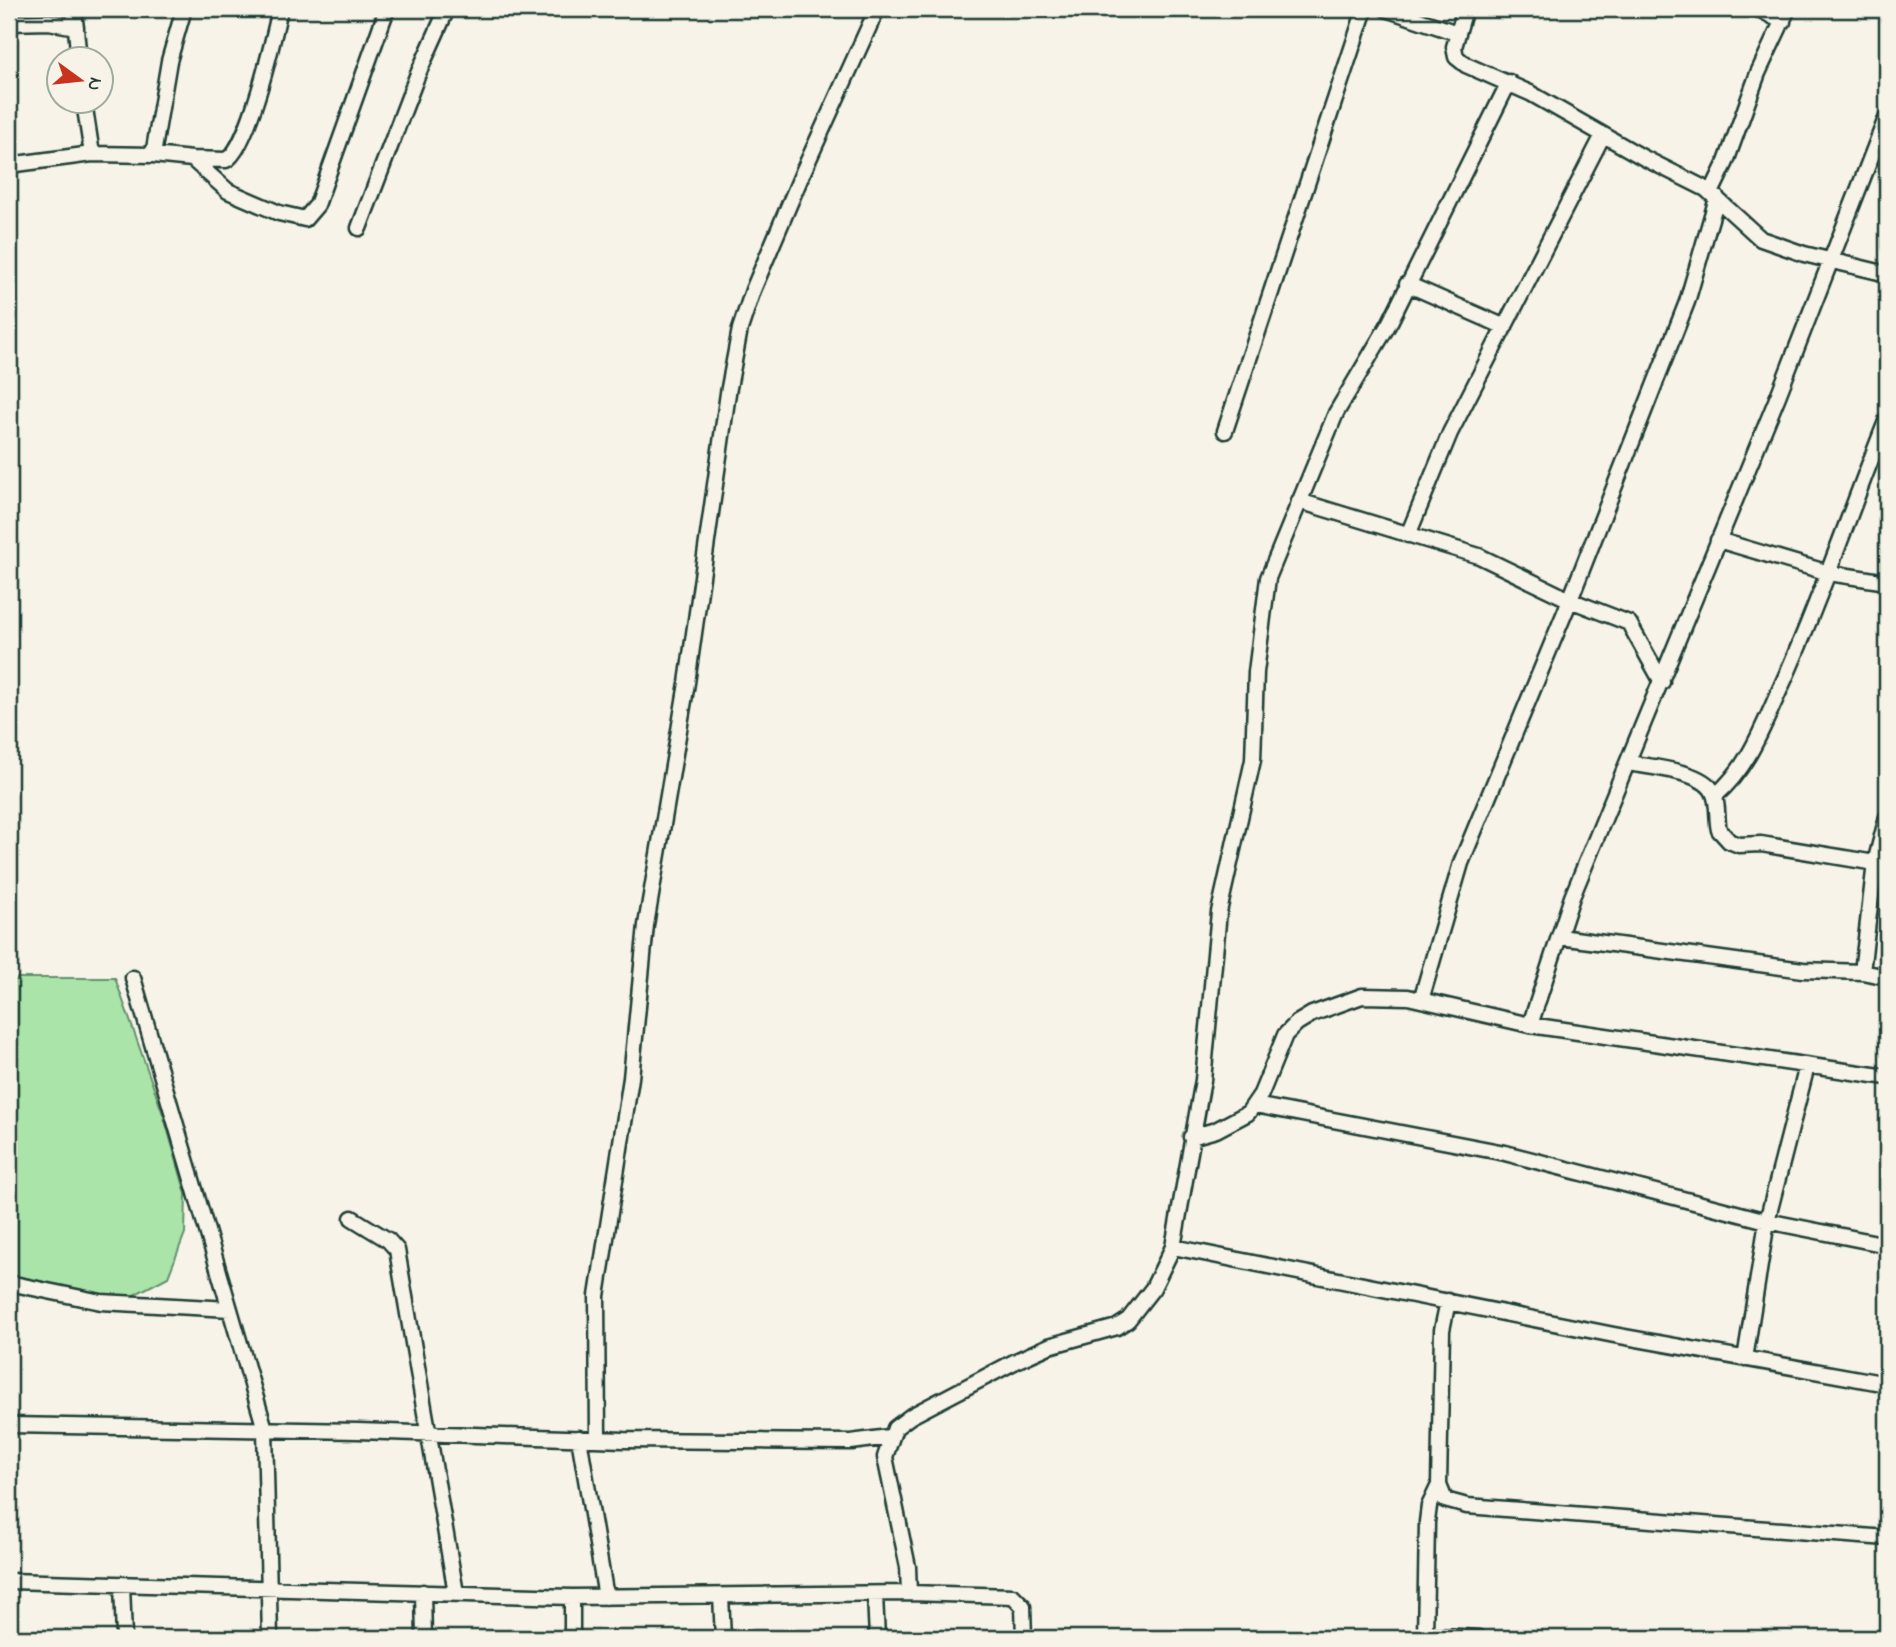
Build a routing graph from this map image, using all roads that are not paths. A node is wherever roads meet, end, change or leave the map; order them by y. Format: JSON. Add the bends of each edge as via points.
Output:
{"nodes":[{"id":1,"x":71,"y":9,"type":"edge"},
{"id":2,"x":184,"y":9,"type":"edge"},
{"id":3,"x":280,"y":9,"type":"edge"},
{"id":4,"x":387,"y":9,"type":"edge"},
{"id":5,"x":447,"y":9,"type":"edge"},
{"id":6,"x":877,"y":9,"type":"edge"},
{"id":7,"x":1365,"y":9,"type":"edge"},
{"id":8,"x":1386,"y":9,"type":"edge"},
{"id":9,"x":1465,"y":9,"type":"edge"},
{"id":10,"x":1759,"y":9,"type":"edge"},
{"id":11,"x":1786,"y":15,"type":"edge"},
{"id":12,"x":49,"y":22,"type":"junction"},
{"id":13,"x":9,"y":23,"type":"edge"},
{"id":14,"x":76,"y":27,"type":"junction"},
{"id":15,"x":1457,"y":33,"type":"junction"},
{"id":16,"x":78,"y":46,"type":"edge"},
{"id":17,"x":1510,"y":82,"type":"junction"},
{"id":18,"x":86,"y":116,"type":"edge"},
{"id":19,"x":1887,"y":116,"type":"edge"},
{"id":20,"x":1603,"y":135,"type":"junction"},
{"id":21,"x":92,"y":155,"type":"junction"},
{"id":22,"x":153,"y":155,"type":"junction"},
{"id":23,"x":192,"y":159,"type":"junction"},
{"id":24,"x":9,"y":165,"type":"edge"},
{"id":25,"x":1714,"y":195,"type":"junction"},
{"id":26,"x":359,"y":228,"type":"dead end"},
{"id":27,"x":1830,"y":260,"type":"junction"},
{"id":28,"x":1887,"y":274,"type":"edge"},
{"id":29,"x":1407,"y":284,"type":"junction"},
{"id":30,"x":1505,"y":327,"type":"junction"},
{"id":31,"x":1886,"y":426,"type":"edge"},
{"id":32,"x":1225,"y":431,"type":"dead end"},
{"id":33,"x":1299,"y":501,"type":"junction"},
{"id":34,"x":1408,"y":535,"type":"junction"},
{"id":35,"x":1718,"y":540,"type":"junction"},
{"id":36,"x":1829,"y":573,"type":"junction"},
{"id":37,"x":1887,"y":582,"type":"edge"},
{"id":38,"x":1570,"y":600,"type":"junction"},
{"id":39,"x":1662,"y":682,"type":"junction"},
{"id":40,"x":1628,"y":763,"type":"junction"},
{"id":41,"x":1715,"y":796,"type":"junction"},
{"id":42,"x":1887,"y":817,"type":"edge"},
{"id":43,"x":1881,"y":864,"type":"edge"},
{"id":44,"x":1560,"y":937,"type":"junction"},
{"id":45,"x":1862,"y":972,"type":"junction"},
{"id":46,"x":1887,"y":977,"type":"edge"},
{"id":47,"x":133,"y":978,"type":"dead end"},
{"id":48,"x":1421,"y":1000,"type":"junction"},
{"id":49,"x":1530,"y":1024,"type":"junction"},
{"id":50,"x":1807,"y":1066,"type":"junction"},
{"id":51,"x":1887,"y":1077,"type":"edge"},
{"id":52,"x":1255,"y":1105,"type":"junction"},
{"id":53,"x":1191,"y":1137,"type":"junction"},
{"id":54,"x":352,"y":1219,"type":"dead end"},
{"id":55,"x":1767,"y":1221,"type":"junction"},
{"id":56,"x":1887,"y":1245,"type":"edge"},
{"id":57,"x":1173,"y":1247,"type":"junction"},
{"id":58,"x":9,"y":1283,"type":"edge"},
{"id":59,"x":1448,"y":1301,"type":"junction"},
{"id":60,"x":230,"y":1310,"type":"junction"},
{"id":61,"x":1745,"y":1359,"type":"junction"},
{"id":62,"x":1887,"y":1384,"type":"edge"},
{"id":63,"x":9,"y":1425,"type":"edge"},
{"id":64,"x":265,"y":1429,"type":"junction"},
{"id":65,"x":428,"y":1433,"type":"junction"},
{"id":66,"x":889,"y":1437,"type":"junction"},
{"id":67,"x":579,"y":1438,"type":"junction"},
{"id":68,"x":598,"y":1439,"type":"junction"},
{"id":69,"x":1439,"y":1485,"type":"junction"},
{"id":70,"x":1887,"y":1538,"type":"edge"},
{"id":71,"x":9,"y":1581,"type":"edge"},
{"id":72,"x":122,"y":1584,"type":"junction"},
{"id":73,"x":269,"y":1588,"type":"junction"},
{"id":74,"x":423,"y":1592,"type":"junction"},
{"id":75,"x":456,"y":1593,"type":"junction"},
{"id":76,"x":909,"y":1593,"type":"junction"},
{"id":77,"x":721,"y":1595,"type":"junction"},
{"id":78,"x":875,"y":1595,"type":"junction"},
{"id":79,"x":572,"y":1597,"type":"junction"},
{"id":80,"x":607,"y":1597,"type":"junction"},
{"id":81,"x":1425,"y":1636,"type":"edge"},
{"id":82,"x":124,"y":1638,"type":"edge"},
{"id":83,"x":270,"y":1638,"type":"edge"},
{"id":84,"x":424,"y":1638,"type":"edge"},
{"id":85,"x":572,"y":1638,"type":"edge"},
{"id":86,"x":723,"y":1638,"type":"edge"},
{"id":87,"x":877,"y":1638,"type":"edge"},
{"id":88,"x":1024,"y":1638,"type":"edge"},
{"id":89,"x":1479,"y":1638,"type":"edge"}],
"edges":[{"from":1,"to":12,"type":"street"},
{"from":1,"to":14,"type":"street"},
{"from":2,"to":22,"type":"street","via":[[169,61]]},
{"from":3,"to":23,"type":"street","via":[[256,103],[238,149],[226,160]]},
{"from":4,"to":23,"type":"street","via":[[311,215],[298,219],[228,191]]},
{"from":5,"to":26,"type":"street"},
{"from":6,"to":68,"type":"street","via":[[803,172],[740,329],[646,925],[631,1079],[599,1285],[595,1326]]},
{"from":7,"to":32,"type":"street"},
{"from":8,"to":15,"type":"street"},
{"from":9,"to":15,"type":"street"},
{"from":10,"to":11,"type":"street"},
{"from":11,"to":25,"type":"street","via":[[1758,73]]},
{"from":12,"to":13,"type":"street"},
{"from":12,"to":14,"type":"street"},
{"from":14,"to":16,"type":"street"},
{"from":15,"to":17,"type":"street","via":[[1454,53],[1460,61]]},
{"from":17,"to":20,"type":"street"},
{"from":17,"to":29,"type":"street"},
{"from":18,"to":21,"type":"street"},
{"from":19,"to":27,"type":"street"},
{"from":20,"to":25,"type":"street"},
{"from":20,"to":30,"type":"street"},
{"from":21,"to":22,"type":"street"},
{"from":21,"to":24,"type":"street"},
{"from":22,"to":23,"type":"street"},
{"from":25,"to":27,"type":"street","via":[[1761,239]]},
{"from":25,"to":38,"type":"street","via":[[1687,302]]},
{"from":27,"to":28,"type":"street"},
{"from":27,"to":35,"type":"street"},
{"from":29,"to":30,"type":"street"},
{"from":29,"to":33,"type":"street","via":[[1381,339],[1336,413]]},
{"from":30,"to":34,"type":"street","via":[[1450,433]]},
{"from":31,"to":36,"type":"street"},
{"from":33,"to":34,"type":"street"},
{"from":33,"to":53,"type":"street","via":[[1267,586],[1256,672],[1253,760],[1219,912],[1203,1080]]},
{"from":34,"to":38,"type":"street","via":[[1479,556]]},
{"from":35,"to":36,"type":"street"},
{"from":35,"to":39,"type":"street"},
{"from":36,"to":37,"type":"street"},
{"from":36,"to":41,"type":"street","via":[[1754,747]]},
{"from":38,"to":39,"type":"street","via":[[1629,623]]},
{"from":38,"to":48,"type":"street","via":[[1461,863]]},
{"from":39,"to":40,"type":"street"},
{"from":40,"to":41,"type":"street","via":[[1698,778]]},
{"from":40,"to":44,"type":"street"},
{"from":41,"to":43,"type":"street","via":[[1719,830],[1735,843]]},
{"from":42,"to":43,"type":"street"},
{"from":43,"to":45,"type":"street"},
{"from":44,"to":45,"type":"street","via":[[1803,970]]},
{"from":44,"to":49,"type":"street"},
{"from":45,"to":46,"type":"street"},
{"from":47,"to":60,"type":"street"},
{"from":48,"to":49,"type":"street"},
{"from":48,"to":52,"type":"street","via":[[1362,996],[1297,1023],[1285,1035]]},
{"from":49,"to":50,"type":"street"},
{"from":50,"to":51,"type":"street"},
{"from":50,"to":55,"type":"street"},
{"from":52,"to":53,"type":"street","via":[[1238,1120]]},
{"from":52,"to":55,"type":"street","via":[[1505,1153]]},
{"from":53,"to":57,"type":"street"},
{"from":54,"to":65,"type":"street","via":[[397,1250]]},
{"from":55,"to":56,"type":"street"},
{"from":55,"to":61,"type":"street"},
{"from":57,"to":59,"type":"street"},
{"from":57,"to":66,"type":"street","via":[[1153,1288],[1128,1320],[1016,1361],[911,1416]]},
{"from":58,"to":60,"type":"street","via":[[101,1302]]},
{"from":59,"to":61,"type":"street"},
{"from":59,"to":69,"type":"street","via":[[1442,1330]]},
{"from":60,"to":64,"type":"street"},
{"from":61,"to":62,"type":"street"},
{"from":63,"to":64,"type":"street"},
{"from":64,"to":65,"type":"street"},
{"from":64,"to":73,"type":"street"},
{"from":65,"to":67,"type":"street"},
{"from":65,"to":75,"type":"street"},
{"from":66,"to":68,"type":"street","via":[[851,1442]]},
{"from":66,"to":76,"type":"street","via":[[886,1466],[908,1567]]},
{"from":67,"to":68,"type":"street"},
{"from":67,"to":80,"type":"street"},
{"from":69,"to":70,"type":"street","via":[[1445,1500],[1467,1506]]},
{"from":69,"to":81,"type":"street","via":[[1427,1522]]},
{"from":71,"to":72,"type":"street"},
{"from":72,"to":73,"type":"street"},
{"from":72,"to":82,"type":"street"},
{"from":73,"to":74,"type":"street"},
{"from":73,"to":83,"type":"street"},
{"from":74,"to":75,"type":"street"},
{"from":74,"to":84,"type":"street"},
{"from":75,"to":79,"type":"street"},
{"from":76,"to":78,"type":"street"},
{"from":76,"to":88,"type":"street","via":[[1013,1596],[1023,1606]]},
{"from":77,"to":78,"type":"street"},
{"from":77,"to":80,"type":"street"},
{"from":77,"to":86,"type":"street"},
{"from":78,"to":87,"type":"street"},
{"from":79,"to":80,"type":"street"},
{"from":79,"to":85,"type":"street"},
{"from":81,"to":89,"type":"street"}]}
